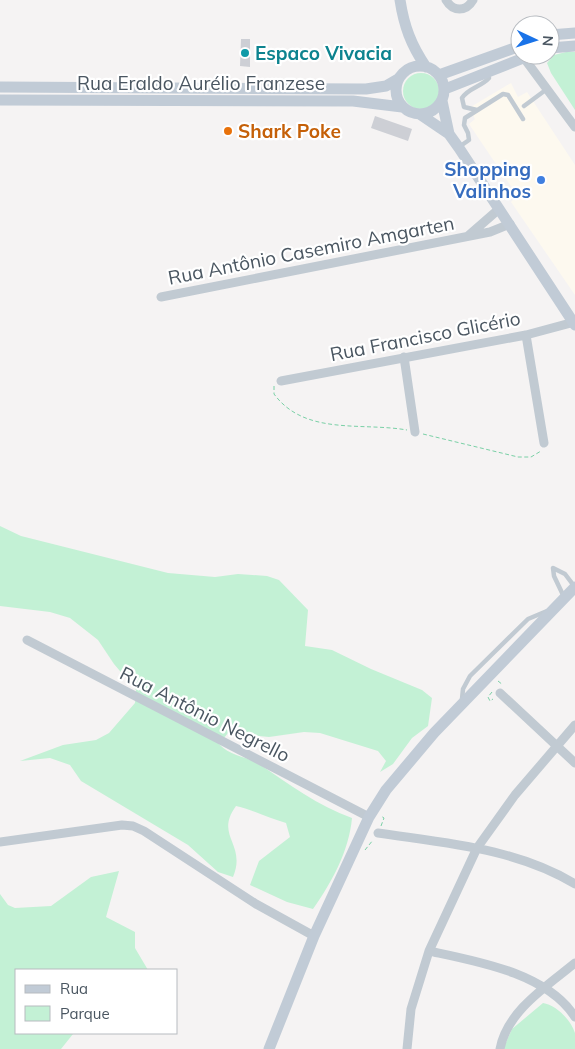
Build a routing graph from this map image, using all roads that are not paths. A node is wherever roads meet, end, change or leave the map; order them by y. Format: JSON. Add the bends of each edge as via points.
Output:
{"nodes":[{"id":1,"x":400,"y":0,"type":"edge"},
{"id":2,"x":446,"y":0,"type":"edge"},
{"id":3,"x":480,"y":0,"type":"edge"},
{"id":4,"x":470,"y":4,"type":"edge"},
{"id":5,"x":575,"y":33,"type":"edge"},
{"id":6,"x":560,"y":34,"type":"edge"},
{"id":7,"x":412,"y":46,"type":"junction"},
{"id":8,"x":575,"y":46,"type":"edge"},
{"id":9,"x":560,"y":47,"type":"edge"},
{"id":10,"x":510,"y":49,"type":"edge"},
{"id":11,"x":510,"y":63,"type":"edge"},
{"id":12,"x":533,"y":65,"type":"edge"},
{"id":13,"x":426,"y":67,"type":"junction"},
{"id":14,"x":487,"y":71,"type":"junction"},
{"id":15,"x":439,"y":74,"type":"junction"},
{"id":16,"x":402,"y":76,"type":"junction"},
{"id":17,"x":0,"y":87,"type":"edge"},
{"id":18,"x":445,"y":89,"type":"junction"},
{"id":19,"x":547,"y":89,"type":"junction"},
{"id":20,"x":0,"y":100,"type":"edge"},
{"id":21,"x":442,"y":101,"type":"junction"},
{"id":22,"x":402,"y":106,"type":"junction"},
{"id":23,"x":524,"y":106,"type":"dead end"},
{"id":24,"x":477,"y":110,"type":"junction"},
{"id":25,"x":421,"y":115,"type":"junction"},
{"id":26,"x":523,"y":119,"type":"dead end"},
{"id":27,"x":575,"y":127,"type":"edge"},
{"id":28,"x":449,"y":134,"type":"junction"},
{"id":29,"x":459,"y":148,"type":"junction"},
{"id":30,"x":499,"y":209,"type":"junction"},
{"id":31,"x":510,"y":224,"type":"junction"},
{"id":32,"x":468,"y":236,"type":"junction"},
{"id":33,"x":160,"y":297,"type":"dead end"},
{"id":34,"x":574,"y":323,"type":"edge"},
{"id":35,"x":526,"y":334,"type":"junction"},
{"id":36,"x":404,"y":356,"type":"junction"},
{"id":37,"x":280,"y":381,"type":"road end"},
{"id":38,"x":415,"y":432,"type":"road end"},
{"id":39,"x":544,"y":443,"type":"road end"},
{"id":40,"x":575,"y":587,"type":"edge"},
{"id":41,"x":564,"y":597,"type":"junction"},
{"id":42,"x":553,"y":608,"type":"junction"},
{"id":43,"x":27,"y":640,"type":"dead end"},
{"id":44,"x":500,"y":694,"type":"road end"},
{"id":45,"x":463,"y":703,"type":"junction"},
{"id":46,"x":575,"y":725,"type":"edge"},
{"id":47,"x":556,"y":745,"type":"junction"},
{"id":48,"x":575,"y":762,"type":"edge"},
{"id":49,"x":371,"y":815,"type":"junction"},
{"id":50,"x":378,"y":834,"type":"road end"},
{"id":51,"x":0,"y":842,"type":"edge"},
{"id":52,"x":477,"y":848,"type":"junction"},
{"id":53,"x":575,"y":884,"type":"edge"},
{"id":54,"x":314,"y":936,"type":"junction"},
{"id":55,"x":429,"y":951,"type":"junction"},
{"id":56,"x":575,"y":963,"type":"edge"},
{"id":57,"x":545,"y":988,"type":"junction"},
{"id":58,"x":575,"y":1017,"type":"edge"},
{"id":59,"x":269,"y":1049,"type":"edge"},
{"id":60,"x":407,"y":1049,"type":"edge"},
{"id":61,"x":500,"y":1049,"type":"edge"}],
"edges":[{"from":1,"to":7,"type":"main road"},
{"from":2,"to":4,"type":"street","via":[[458,10]]},
{"from":3,"to":4,"type":"street"},
{"from":5,"to":6,"type":"main road"},
{"from":7,"to":13,"type":"main road"},
{"from":7,"to":16,"type":"main road"},
{"from":8,"to":9,"type":"main road"},
{"from":10,"to":15,"type":"main road"},
{"from":11,"to":14,"type":"main road"},
{"from":12,"to":19,"type":"street"},
{"from":13,"to":15,"type":"main road"},
{"from":13,"to":16,"type":"main road","via":[[415,67]]},
{"from":14,"to":18,"type":"main road"},
{"from":14,"to":24,"type":"lane","via":[[488,80],[466,92],[462,98],[464,107]]},
{"from":15,"to":18,"type":"main road"},
{"from":16,"to":17,"type":"main road","name":"Rua Eraldo Aurélio Franzese","via":[[386,86],[366,89]]},
{"from":16,"to":22,"type":"main road","via":[[396,89]]},
{"from":18,"to":21,"type":"main road"},
{"from":19,"to":23,"type":"lane"},
{"from":19,"to":27,"type":"street"},
{"from":20,"to":22,"type":"main road","name":"Rua Eraldo Aurélio Franzese","via":[[352,101]]},
{"from":21,"to":25,"type":"main road","via":[[433,111]]},
{"from":21,"to":28,"type":"main road"},
{"from":22,"to":25,"type":"main road"},
{"from":24,"to":26,"type":"lane","via":[[506,94]]},
{"from":24,"to":29,"type":"lane","via":[[464,120],[469,136]]},
{"from":25,"to":28,"type":"main road"},
{"from":28,"to":29,"type":"main road"},
{"from":29,"to":30,"type":"main road"},
{"from":30,"to":31,"type":"main road"},
{"from":30,"to":32,"type":"street","name":"Rua Antônio Casemiro Amgarten"},
{"from":31,"to":32,"type":"street","name":"Rua Antônio Casemiro Amgarten"},
{"from":31,"to":34,"type":"main road"},
{"from":32,"to":33,"type":"street","name":"Rua Antônio Casemiro Amgarten"},
{"from":34,"to":35,"type":"street","name":"Rua Francisco Glicério"},
{"from":35,"to":36,"type":"street","name":"Rua Francisco Glicério"},
{"from":35,"to":39,"type":"street"},
{"from":36,"to":37,"type":"street","name":"Rua Francisco Glicério"},
{"from":36,"to":38,"type":"street"},
{"from":40,"to":41,"type":"main road"},
{"from":40,"to":41,"type":"lane","via":[[565,574],[553,568]]},
{"from":41,"to":42,"type":"main road"},
{"from":42,"to":45,"type":"main road"},
{"from":42,"to":45,"type":"lane","via":[[528,619],[470,676],[464,689]]},
{"from":43,"to":49,"type":"street","name":"Rua Antônio Negrello"},
{"from":44,"to":47,"type":"street"},
{"from":45,"to":49,"type":"main road","via":[[392,783]]},
{"from":46,"to":47,"type":"street"},
{"from":47,"to":48,"type":"street"},
{"from":47,"to":52,"type":"street"},
{"from":49,"to":54,"type":"main road"},
{"from":50,"to":52,"type":"street"},
{"from":51,"to":54,"type":"street","via":[[133,826],[256,904]]},
{"from":52,"to":53,"type":"street","via":[[537,865]]},
{"from":52,"to":55,"type":"street"},
{"from":54,"to":59,"type":"main road"},
{"from":55,"to":57,"type":"street","via":[[494,967]]},
{"from":55,"to":60,"type":"street","via":[[411,1008]]},
{"from":56,"to":57,"type":"street"},
{"from":57,"to":58,"type":"street"},
{"from":57,"to":61,"type":"street","via":[[508,1025]]}]}
